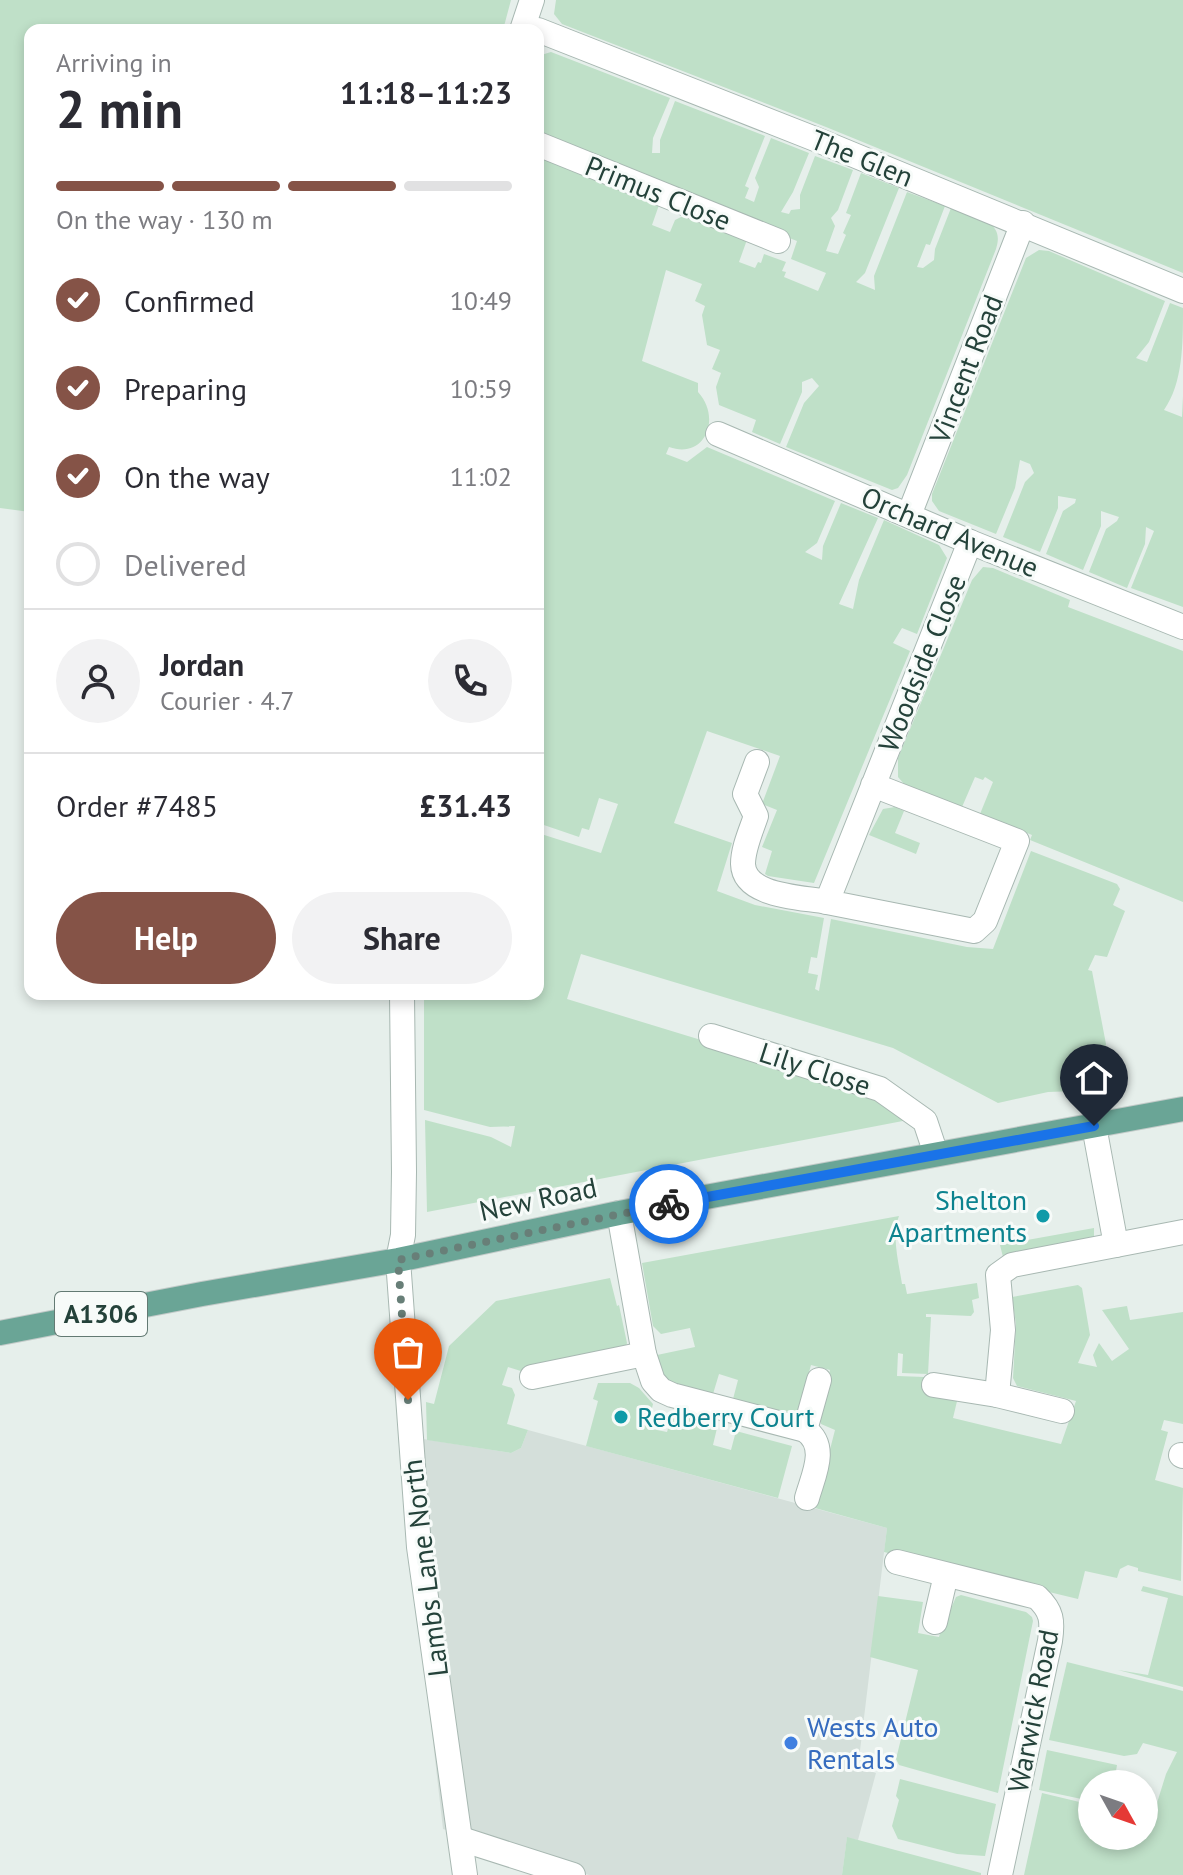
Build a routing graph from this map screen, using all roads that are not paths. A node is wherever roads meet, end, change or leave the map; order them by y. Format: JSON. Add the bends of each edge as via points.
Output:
{"nodes":[{"id":1,"x":532,"y":0,"type":"edge"},
{"id":2,"x":530,"y":24,"type":"edge"},
{"id":3,"x":544,"y":35,"type":"edge"},
{"id":4,"x":544,"y":146,"type":"edge"},
{"id":5,"x":1023,"y":223,"type":"junction"},
{"id":6,"x":778,"y":241,"type":"dead end"},
{"id":7,"x":1183,"y":291,"type":"edge"},
{"id":8,"x":718,"y":434,"type":"dead end"},
{"id":9,"x":909,"y":515,"type":"junction"},
{"id":10,"x":970,"y":542,"type":"junction"},
{"id":11,"x":1183,"y":627,"type":"edge"},
{"id":12,"x":757,"y":762,"type":"dead end"},
{"id":13,"x":873,"y":785,"type":"junction"},
{"id":14,"x":827,"y":902,"type":"junction"},
{"id":15,"x":402,"y":1000,"type":"edge"},
{"id":16,"x":711,"y":1036,"type":"dead end"},
{"id":17,"x":1183,"y":1109,"type":"edge"},
{"id":18,"x":1094,"y":1126,"type":"junction"},
{"id":19,"x":936,"y":1154,"type":"junction"},
{"id":20,"x":619,"y":1213,"type":"junction"},
{"id":21,"x":1183,"y":1232,"type":"edge"},
{"id":22,"x":1116,"y":1245,"type":"junction"},
{"id":23,"x":398,"y":1260,"type":"junction"},
{"id":24,"x":0,"y":1333,"type":"edge"},
{"id":25,"x":644,"y":1354,"type":"junction"},
{"id":26,"x":532,"y":1377,"type":"dead end"},
{"id":27,"x":819,"y":1380,"type":"dead end"},
{"id":28,"x":934,"y":1385,"type":"dead end"},
{"id":29,"x":997,"y":1395,"type":"junction"},
{"id":30,"x":1062,"y":1411,"type":"dead end"},
{"id":31,"x":805,"y":1430,"type":"junction"},
{"id":32,"x":807,"y":1498,"type":"dead end"},
{"id":33,"x":897,"y":1562,"type":"dead end"},
{"id":34,"x":946,"y":1575,"type":"junction"},
{"id":35,"x":935,"y":1622,"type":"dead end"},
{"id":36,"x":461,"y":1839,"type":"junction"},
{"id":37,"x":465,"y":1875,"type":"edge"},
{"id":38,"x":573,"y":1875,"type":"edge"},
{"id":39,"x":1000,"y":1875,"type":"edge"}],
"edges":[{"from":1,"to":2,"type":"street"},
{"from":3,"to":5,"type":"street","name":"The Glen"},
{"from":4,"to":6,"type":"street","name":"Primus Close"},
{"from":5,"to":7,"type":"street","name":"The Glen"},
{"from":5,"to":9,"type":"street","name":"Vincent Road"},
{"from":8,"to":9,"type":"street","name":"Orchard Avenue"},
{"from":9,"to":10,"type":"street","name":"Orchard Avenue"},
{"from":10,"to":11,"type":"street","name":"Orchard Avenue"},
{"from":10,"to":13,"type":"street","name":"Woodside Close"},
{"from":12,"to":14,"type":"street","name":"Woodside Close","via":[[745,794],[756,816],[745,875],[762,889]]},
{"from":13,"to":14,"type":"street","name":"Woodside Close"},
{"from":13,"to":14,"type":"street","name":"Woodside Close","via":[[1017,841],[985,921],[974,931]]},
{"from":15,"to":23,"type":"street","name":"Lambs Lane North","via":[[404,1172]]},
{"from":16,"to":19,"type":"street","name":"Lily Close","via":[[880,1089],[925,1121]]},
{"from":17,"to":18,"type":"main road","name":"New Road","number":"A1306"},
{"from":18,"to":19,"type":"main road","name":"New Road","number":"A1306"},
{"from":18,"to":22,"type":"street"},
{"from":19,"to":20,"type":"main road","name":"New Road","number":"A1306"},
{"from":20,"to":23,"type":"main road","name":"New Road","number":"A1306"},
{"from":20,"to":25,"type":"street"},
{"from":21,"to":22,"type":"street"},
{"from":22,"to":29,"type":"street","via":[[1012,1265],[998,1275],[1003,1330]]},
{"from":23,"to":24,"type":"main road","name":"New Road","number":"A1306"},
{"from":23,"to":36,"type":"street","name":"Lambs Lane North","via":[[419,1547]]},
{"from":25,"to":26,"type":"street"},
{"from":25,"to":31,"type":"street","via":[[661,1390]]},
{"from":27,"to":31,"type":"street"},
{"from":28,"to":29,"type":"street"},
{"from":29,"to":30,"type":"street"},
{"from":31,"to":32,"type":"street","via":[[818,1445]]},
{"from":33,"to":34,"type":"street","name":"Warwick Road"},
{"from":34,"to":35,"type":"street"},
{"from":34,"to":39,"type":"street","name":"Warwick Road","via":[[1037,1597],[1049,1608],[1052,1623]]},
{"from":36,"to":37,"type":"street","name":"Lambs Lane North"},
{"from":36,"to":38,"type":"street"}]}
